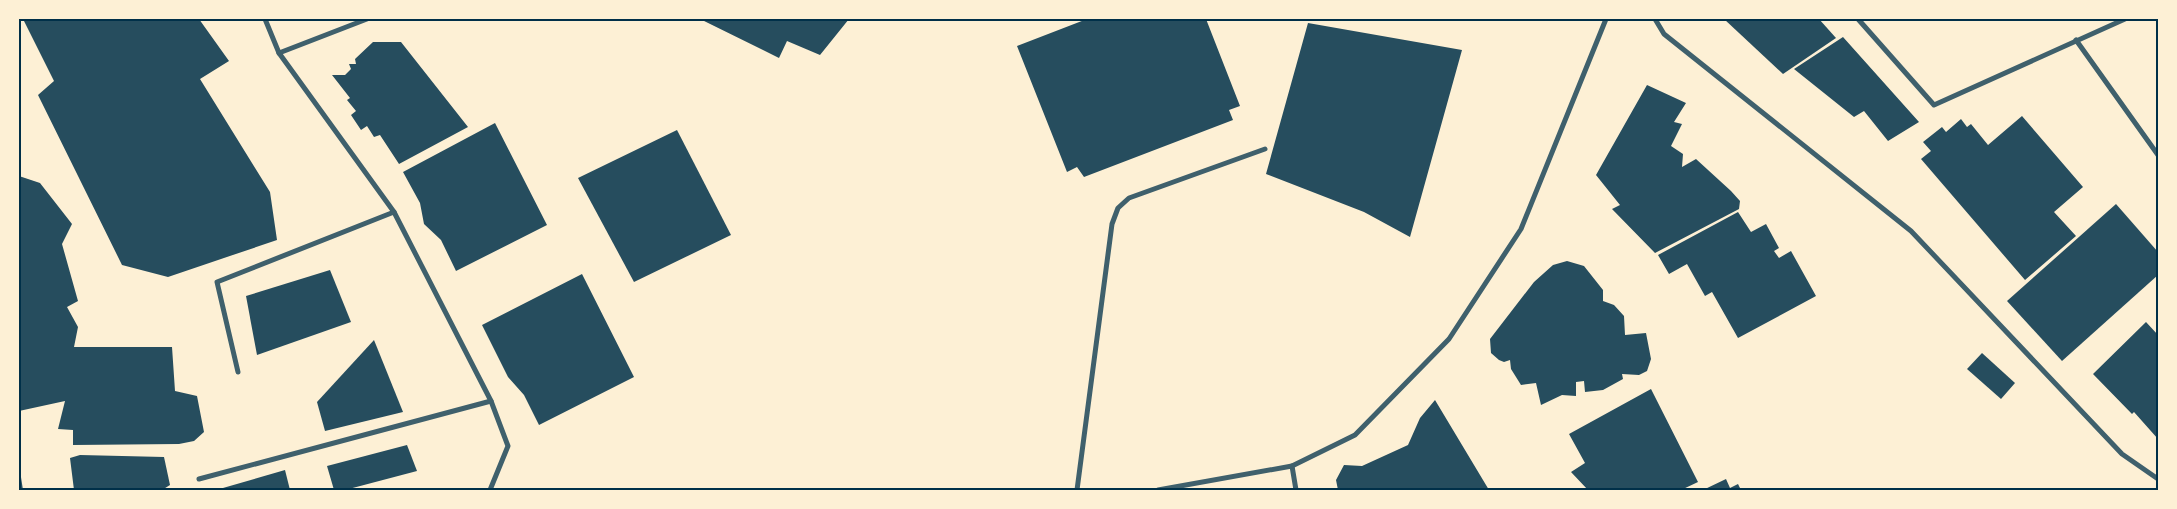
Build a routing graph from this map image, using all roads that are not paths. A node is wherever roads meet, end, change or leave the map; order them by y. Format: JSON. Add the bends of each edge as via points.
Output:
{"nodes":[{"id":1,"x":265,"y":19,"type":"edge"},
{"id":2,"x":367,"y":19,"type":"edge"},
{"id":3,"x":1606,"y":19,"type":"edge"},
{"id":4,"x":1656,"y":19,"type":"edge"},
{"id":5,"x":1858,"y":19,"type":"edge"},
{"id":6,"x":2125,"y":19,"type":"edge"},
{"id":7,"x":2076,"y":40,"type":"junction"},
{"id":8,"x":278,"y":53,"type":"junction"},
{"id":9,"x":1265,"y":149,"type":"dead end"},
{"id":10,"x":2158,"y":155,"type":"edge"},
{"id":11,"x":394,"y":212,"type":"junction"},
{"id":12,"x":238,"y":372,"type":"dead end"},
{"id":13,"x":491,"y":401,"type":"junction"},
{"id":14,"x":1292,"y":466,"type":"junction"},
{"id":15,"x":199,"y":479,"type":"dead end"},
{"id":16,"x":2158,"y":479,"type":"edge"},
{"id":17,"x":490,"y":490,"type":"edge"},
{"id":18,"x":1077,"y":490,"type":"edge"},
{"id":19,"x":1158,"y":490,"type":"edge"},
{"id":20,"x":1296,"y":490,"type":"edge"}],
"edges":[{"from":1,"to":8,"type":"street"},
{"from":2,"to":8,"type":"street"},
{"from":3,"to":14,"type":"street","via":[[1521,229],[1448,339],[1355,436]]},
{"from":4,"to":16,"type":"street","via":[[1664,34],[1911,231],[2122,454]]},
{"from":5,"to":7,"type":"street","via":[[1934,105]]},
{"from":6,"to":7,"type":"street"},
{"from":7,"to":10,"type":"street"},
{"from":8,"to":11,"type":"street"},
{"from":9,"to":18,"type":"street","via":[[1129,198],[1118,208],[1112,224]]},
{"from":11,"to":12,"type":"street","via":[[217,282]]},
{"from":11,"to":13,"type":"street"},
{"from":13,"to":15,"type":"street"},
{"from":13,"to":17,"type":"street","via":[[508,446]]},
{"from":14,"to":19,"type":"street"},
{"from":14,"to":20,"type":"street"}]}
